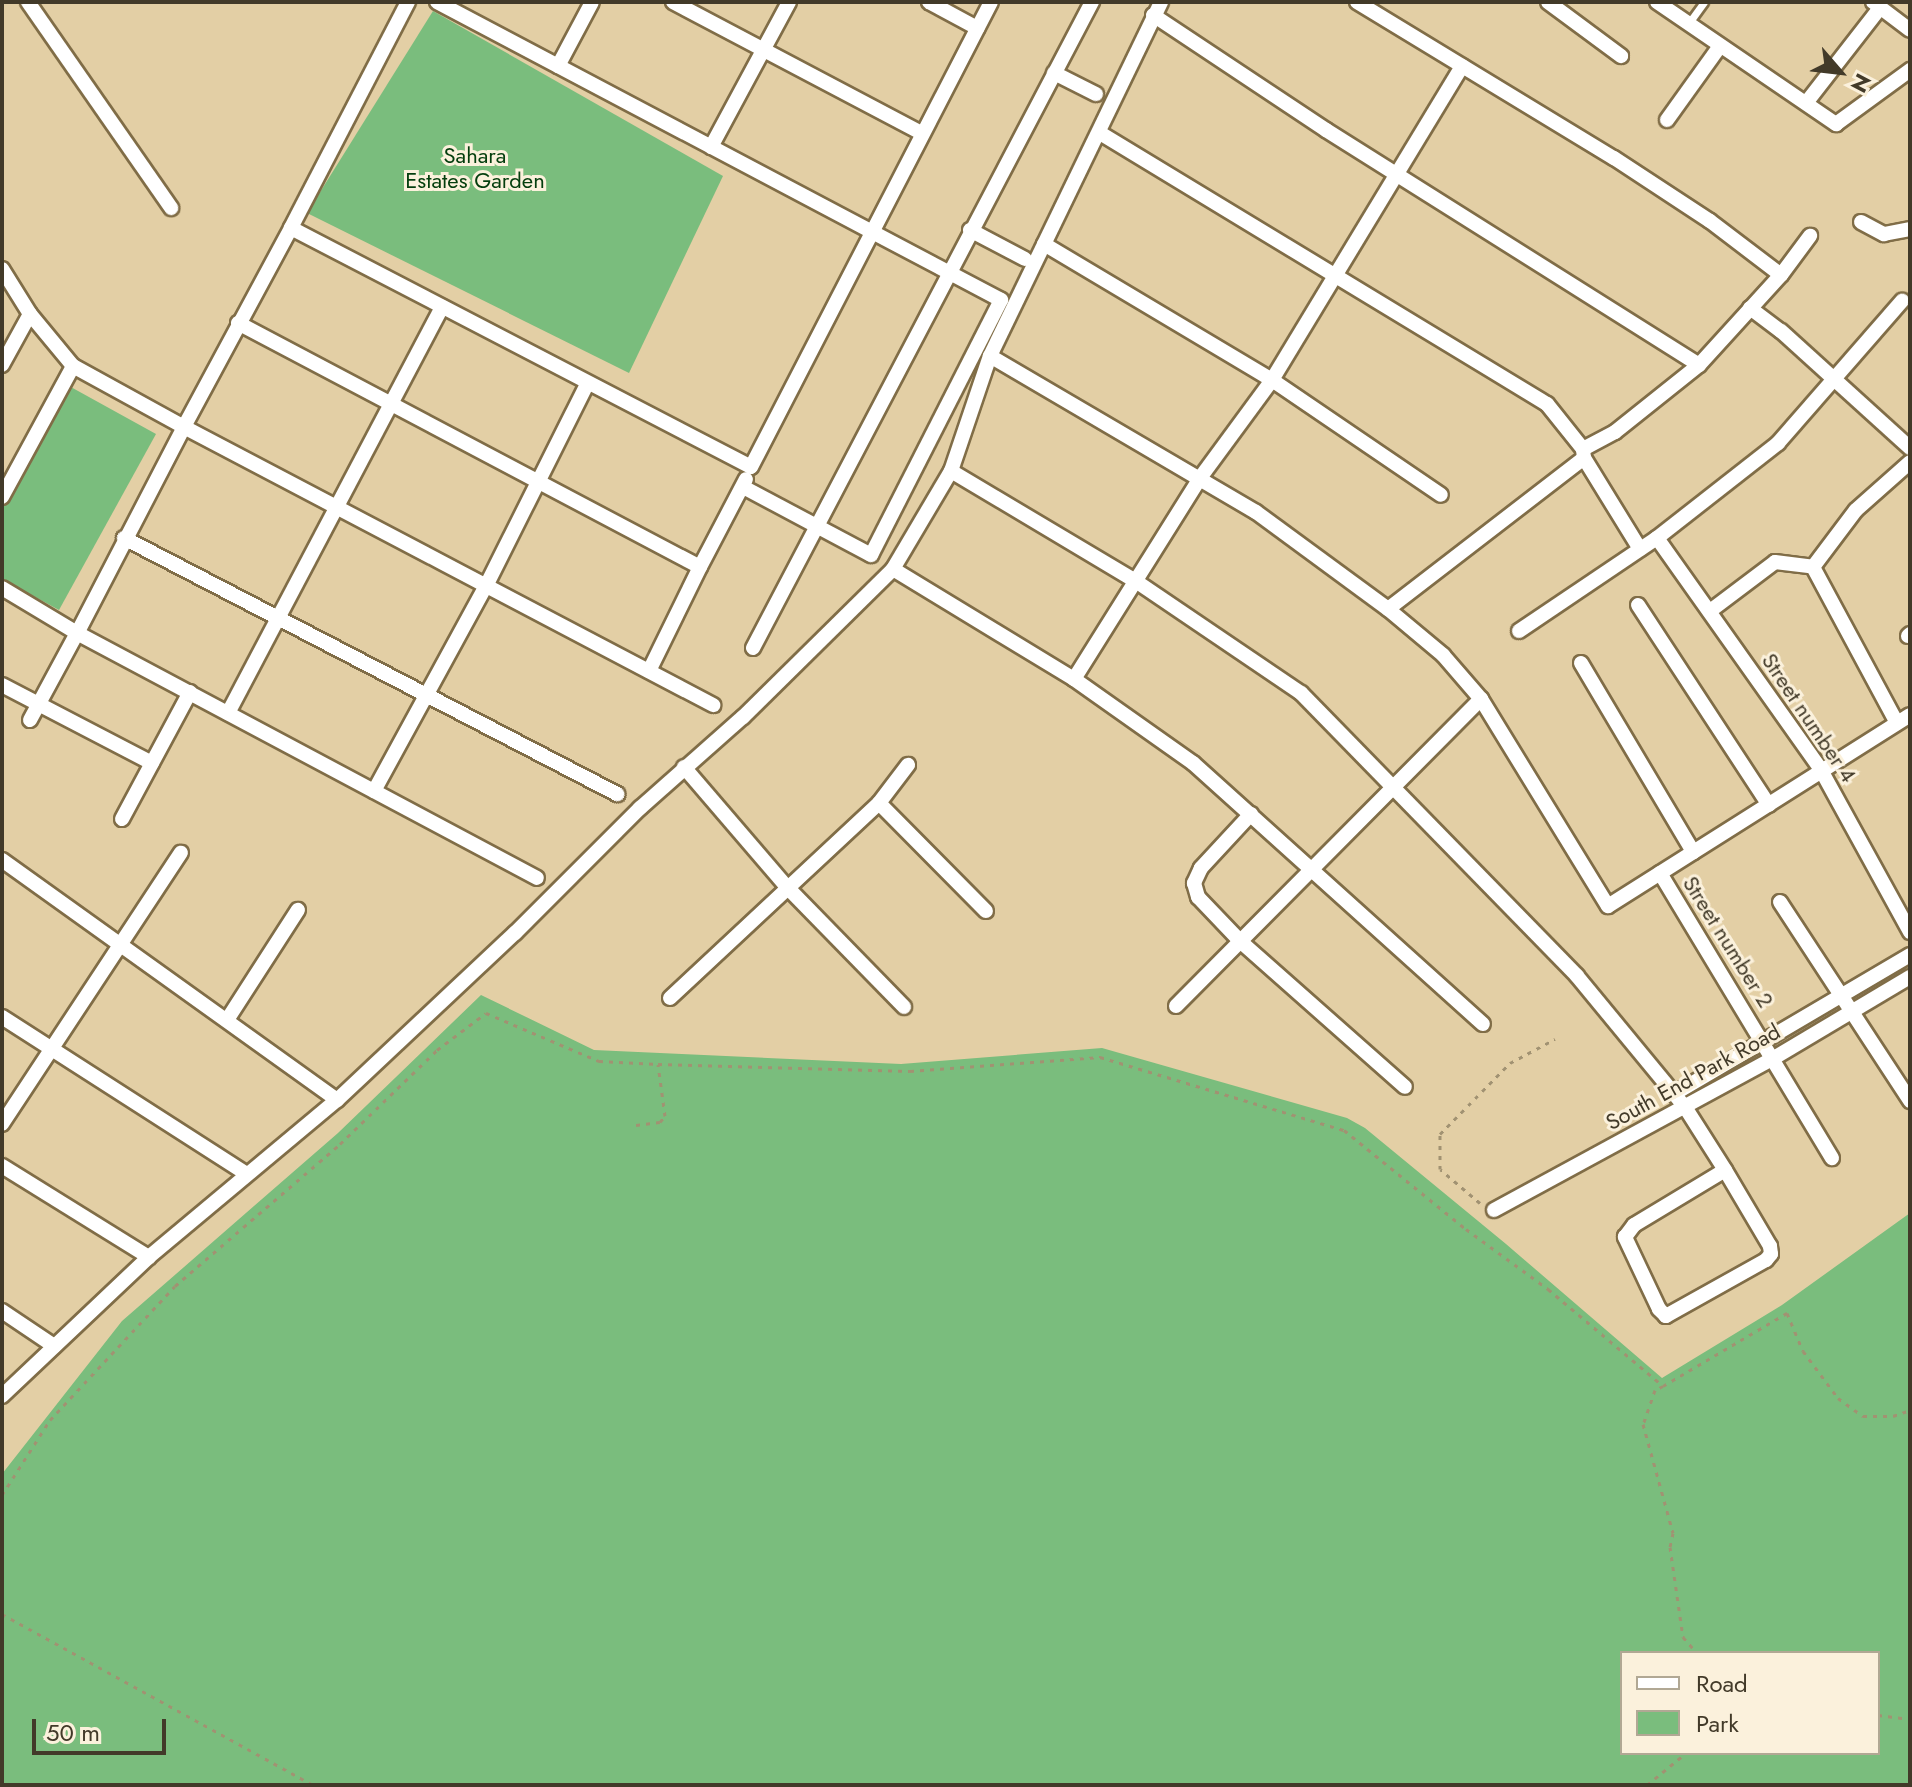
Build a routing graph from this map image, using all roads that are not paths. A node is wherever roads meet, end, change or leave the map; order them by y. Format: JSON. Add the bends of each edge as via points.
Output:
{"nodes":[{"id":1,"x":28,"y":2,"type":"edge"},
{"id":2,"x":408,"y":2,"type":"edge"},
{"id":3,"x":437,"y":2,"type":"edge"},
{"id":4,"x":592,"y":2,"type":"edge"},
{"id":5,"x":673,"y":2,"type":"edge"},
{"id":6,"x":789,"y":2,"type":"edge"},
{"id":7,"x":929,"y":2,"type":"edge"},
{"id":8,"x":991,"y":2,"type":"edge"},
{"id":9,"x":1092,"y":2,"type":"edge"},
{"id":10,"x":1357,"y":2,"type":"edge"},
{"id":11,"x":1548,"y":2,"type":"edge"},
{"id":12,"x":1657,"y":2,"type":"edge"},
{"id":13,"x":1704,"y":2,"type":"edge"},
{"id":14,"x":1876,"y":5,"type":"edge"},
{"id":15,"x":1157,"y":8,"type":"edge"},
{"id":16,"x":1688,"y":24,"type":"junction"},
{"id":17,"x":977,"y":28,"type":"junction"},
{"id":18,"x":1910,"y":30,"type":"edge"},
{"id":19,"x":1720,"y":46,"type":"junction"},
{"id":20,"x":763,"y":50,"type":"junction"},
{"id":21,"x":1621,"y":56,"type":"dead end"},
{"id":22,"x":558,"y":66,"type":"junction"},
{"id":23,"x":1462,"y":66,"type":"junction"},
{"id":24,"x":1910,"y":70,"type":"edge"},
{"id":25,"x":1054,"y":73,"type":"junction"},
{"id":26,"x":1096,"y":94,"type":"dead end"},
{"id":27,"x":1806,"y":103,"type":"junction"},
{"id":28,"x":1667,"y":120,"type":"dead end"},
{"id":29,"x":921,"y":133,"type":"junction"},
{"id":30,"x":1100,"y":133,"type":"junction"},
{"id":31,"x":711,"y":147,"type":"junction"},
{"id":32,"x":1397,"y":174,"type":"junction"},
{"id":33,"x":171,"y":208,"type":"dead end"},
{"id":34,"x":1861,"y":222,"type":"dead end"},
{"id":35,"x":291,"y":228,"type":"junction"},
{"id":36,"x":1910,"y":229,"type":"edge"},
{"id":37,"x":970,"y":230,"type":"junction"},
{"id":38,"x":874,"y":232,"type":"junction"},
{"id":39,"x":1810,"y":236,"type":"dead end"},
{"id":40,"x":1044,"y":244,"type":"junction"},
{"id":41,"x":1025,"y":259,"type":"dead end"},
{"id":42,"x":2,"y":269,"type":"edge"},
{"id":43,"x":948,"y":271,"type":"junction"},
{"id":44,"x":1334,"y":274,"type":"junction"},
{"id":45,"x":1781,"y":275,"type":"junction"},
{"id":46,"x":1902,"y":301,"type":"dead end"},
{"id":47,"x":442,"y":307,"type":"junction"},
{"id":48,"x":1750,"y":308,"type":"junction"},
{"id":49,"x":30,"y":314,"type":"junction"},
{"id":50,"x":238,"y":323,"type":"junction"},
{"id":51,"x":4,"y":355,"type":"edge"},
{"id":52,"x":990,"y":356,"type":"junction"},
{"id":53,"x":1699,"y":365,"type":"junction"},
{"id":54,"x":73,"y":366,"type":"junction"},
{"id":55,"x":1272,"y":380,"type":"junction"},
{"id":56,"x":1834,"y":381,"type":"junction"},
{"id":57,"x":587,"y":384,"type":"junction"},
{"id":58,"x":390,"y":406,"type":"junction"},
{"id":59,"x":184,"y":427,"type":"junction"},
{"id":60,"x":1910,"y":448,"type":"edge"},
{"id":61,"x":1583,"y":454,"type":"junction"},
{"id":62,"x":1910,"y":462,"type":"edge"},
{"id":63,"x":751,"y":467,"type":"junction"},
{"id":64,"x":951,"y":471,"type":"junction"},
{"id":65,"x":1200,"y":478,"type":"junction"},
{"id":66,"x":539,"y":483,"type":"junction"},
{"id":67,"x":743,"y":487,"type":"junction"},
{"id":68,"x":1441,"y":495,"type":"dead end"},
{"id":69,"x":2,"y":497,"type":"edge"},
{"id":70,"x":338,"y":510,"type":"junction"},
{"id":71,"x":816,"y":524,"type":"junction"},
{"id":72,"x":124,"y":538,"type":"junction"},
{"id":73,"x":1657,"y":538,"type":"junction"},
{"id":74,"x":1640,"y":549,"type":"junction"},
{"id":75,"x":700,"y":567,"type":"junction"},
{"id":76,"x":1813,"y":567,"type":"junction"},
{"id":77,"x":893,"y":569,"type":"junction"},
{"id":78,"x":1137,"y":582,"type":"junction"},
{"id":79,"x":486,"y":586,"type":"junction"},
{"id":80,"x":2,"y":588,"type":"edge"},
{"id":81,"x":1638,"y":605,"type":"dead end"},
{"id":82,"x":1388,"y":609,"type":"junction"},
{"id":83,"x":1710,"y":611,"type":"junction"},
{"id":84,"x":279,"y":619,"type":"junction"},
{"id":85,"x":1519,"y":631,"type":"dead end"},
{"id":86,"x":77,"y":633,"type":"junction"},
{"id":87,"x":753,"y":648,"type":"dead end"},
{"id":88,"x":1581,"y":663,"type":"dead end"},
{"id":89,"x":649,"y":671,"type":"junction"},
{"id":90,"x":1074,"y":679,"type":"junction"},
{"id":91,"x":2,"y":685,"type":"edge"},
{"id":92,"x":190,"y":692,"type":"junction"},
{"id":93,"x":424,"y":695,"type":"junction"},
{"id":94,"x":1481,"y":699,"type":"junction"},
{"id":95,"x":38,"y":704,"type":"junction"},
{"id":96,"x":713,"y":705,"type":"dead end"},
{"id":97,"x":228,"y":713,"type":"junction"},
{"id":98,"x":1910,"y":715,"type":"edge"},
{"id":99,"x":30,"y":720,"type":"dead end"},
{"id":100,"x":1897,"y":723,"type":"junction"},
{"id":101,"x":152,"y":763,"type":"junction"},
{"id":102,"x":908,"y":765,"type":"dead end"},
{"id":103,"x":684,"y":767,"type":"junction"},
{"id":104,"x":1821,"y":770,"type":"junction"},
{"id":105,"x":1392,"y":788,"type":"junction"},
{"id":106,"x":374,"y":791,"type":"junction"},
{"id":107,"x":617,"y":794,"type":"dead end"},
{"id":108,"x":879,"y":803,"type":"junction"},
{"id":109,"x":1769,"y":805,"type":"junction"},
{"id":110,"x":1251,"y":814,"type":"junction"},
{"id":111,"x":122,"y":819,"type":"dead end"},
{"id":112,"x":1693,"y":852,"type":"junction"},
{"id":113,"x":181,"y":853,"type":"dead end"},
{"id":114,"x":2,"y":860,"type":"edge"},
{"id":115,"x":1311,"y":868,"type":"junction"},
{"id":116,"x":1660,"y":873,"type":"junction"},
{"id":117,"x":537,"y":878,"type":"dead end"},
{"id":118,"x":786,"y":886,"type":"junction"},
{"id":119,"x":1780,"y":902,"type":"dead end"},
{"id":120,"x":298,"y":910,"type":"dead end"},
{"id":121,"x":986,"y":911,"type":"dead end"},
{"id":122,"x":1910,"y":932,"type":"edge"},
{"id":123,"x":1240,"y":941,"type":"junction"},
{"id":124,"x":121,"y":943,"type":"junction"},
{"id":125,"x":1910,"y":955,"type":"edge"},
{"id":126,"x":1910,"y":977,"type":"edge"},
{"id":127,"x":1842,"y":995,"type":"junction"},
{"id":128,"x":670,"y":998,"type":"dead end"},
{"id":129,"x":1176,"y":1006,"type":"dead end"},
{"id":130,"x":904,"y":1007,"type":"dead end"},
{"id":131,"x":1854,"y":1012,"type":"junction"},
{"id":132,"x":2,"y":1017,"type":"edge"},
{"id":133,"x":227,"y":1020,"type":"junction"},
{"id":134,"x":1483,"y":1024,"type":"dead end"},
{"id":135,"x":1762,"y":1040,"type":"junction"},
{"id":136,"x":51,"y":1050,"type":"junction"},
{"id":137,"x":1774,"y":1058,"type":"junction"},
{"id":138,"x":1405,"y":1087,"type":"dead end"},
{"id":139,"x":1674,"y":1094,"type":"junction"},
{"id":140,"x":337,"y":1100,"type":"junction"},
{"id":141,"x":1910,"y":1101,"type":"edge"},
{"id":142,"x":1685,"y":1107,"type":"junction"},
{"id":143,"x":2,"y":1124,"type":"edge"},
{"id":144,"x":1832,"y":1158,"type":"dead end"},
{"id":145,"x":2,"y":1166,"type":"edge"},
{"id":146,"x":1725,"y":1170,"type":"junction"},
{"id":147,"x":247,"y":1174,"type":"junction"},
{"id":148,"x":1494,"y":1210,"type":"road end"},
{"id":149,"x":149,"y":1257,"type":"junction"},
{"id":150,"x":2,"y":1311,"type":"edge"},
{"id":151,"x":54,"y":1346,"type":"junction"},
{"id":152,"x":2,"y":1396,"type":"edge"}],
"edges":[{"from":1,"to":33,"type":"street"},
{"from":2,"to":35,"type":"street"},
{"from":3,"to":22,"type":"street"},
{"from":4,"to":22,"type":"street"},
{"from":5,"to":20,"type":"street"},
{"from":6,"to":20,"type":"street"},
{"from":7,"to":17,"type":"street"},
{"from":8,"to":17,"type":"street"},
{"from":9,"to":25,"type":"street"},
{"from":10,"to":23,"type":"street"},
{"from":11,"to":21,"type":"street"},
{"from":12,"to":16,"type":"street"},
{"from":13,"to":16,"type":"lane"},
{"from":14,"to":18,"type":"street"},
{"from":14,"to":27,"type":"street"},
{"from":15,"to":30,"type":"street"},
{"from":15,"to":32,"type":"street"},
{"from":16,"to":19,"type":"street"},
{"from":17,"to":29,"type":"street"},
{"from":19,"to":27,"type":"street"},
{"from":19,"to":28,"type":"street"},
{"from":20,"to":29,"type":"street"},
{"from":20,"to":31,"type":"street"},
{"from":22,"to":31,"type":"street"},
{"from":23,"to":32,"type":"street"},
{"from":23,"to":45,"type":"street","via":[[1626,165]]},
{"from":24,"to":27,"type":"street","via":[[1836,124]]},
{"from":25,"to":26,"type":"street"},
{"from":25,"to":37,"type":"street"},
{"from":29,"to":38,"type":"street"},
{"from":30,"to":40,"type":"street"},
{"from":30,"to":44,"type":"street"},
{"from":31,"to":38,"type":"street"},
{"from":32,"to":44,"type":"street"},
{"from":32,"to":53,"type":"street"},
{"from":34,"to":36,"type":"street","via":[[1884,234]]},
{"from":35,"to":47,"type":"street"},
{"from":35,"to":50,"type":"street"},
{"from":37,"to":41,"type":"street"},
{"from":37,"to":43,"type":"street"},
{"from":38,"to":43,"type":"street"},
{"from":38,"to":63,"type":"street"},
{"from":39,"to":45,"type":"street"},
{"from":40,"to":52,"type":"street"},
{"from":40,"to":55,"type":"street"},
{"from":42,"to":49,"type":"street"},
{"from":43,"to":71,"type":"street"},
{"from":43,"to":71,"type":"street","via":[[1001,300],[871,555]]},
{"from":44,"to":55,"type":"street"},
{"from":44,"to":61,"type":"street","via":[[1547,404]]},
{"from":45,"to":48,"type":"street"},
{"from":46,"to":56,"type":"street"},
{"from":47,"to":57,"type":"street"},
{"from":47,"to":58,"type":"street"},
{"from":48,"to":53,"type":"street"},
{"from":48,"to":56,"type":"street"},
{"from":49,"to":51,"type":"street"},
{"from":49,"to":54,"type":"street"},
{"from":50,"to":58,"type":"street"},
{"from":50,"to":59,"type":"street"},
{"from":52,"to":64,"type":"street"},
{"from":52,"to":65,"type":"street"},
{"from":53,"to":61,"type":"street"},
{"from":54,"to":59,"type":"street"},
{"from":54,"to":69,"type":"street"},
{"from":55,"to":65,"type":"street"},
{"from":55,"to":68,"type":"street"},
{"from":56,"to":60,"type":"street"},
{"from":56,"to":73,"type":"street","via":[[1778,443]]},
{"from":57,"to":63,"type":"street"},
{"from":57,"to":66,"type":"street"},
{"from":58,"to":66,"type":"street"},
{"from":58,"to":70,"type":"street"},
{"from":59,"to":70,"type":"street"},
{"from":59,"to":72,"type":"street"},
{"from":61,"to":74,"type":"street"},
{"from":61,"to":82,"type":"street"},
{"from":62,"to":76,"type":"street","via":[[1856,510]]},
{"from":63,"to":67,"type":"street"},
{"from":64,"to":77,"type":"street"},
{"from":64,"to":78,"type":"street"},
{"from":65,"to":78,"type":"street"},
{"from":65,"to":82,"type":"street","via":[[1256,512]]},
{"from":66,"to":75,"type":"street"},
{"from":66,"to":79,"type":"street"},
{"from":67,"to":71,"type":"street"},
{"from":67,"to":75,"type":"street"},
{"from":70,"to":79,"type":"street"},
{"from":70,"to":84,"type":"street"},
{"from":71,"to":87,"type":"street"},
{"from":72,"to":84,"type":"street"},
{"from":72,"to":86,"type":"street"},
{"from":73,"to":74,"type":"street"},
{"from":73,"to":83,"type":"street","name":"Street number 4"},
{"from":74,"to":85,"type":"street"},
{"from":75,"to":89,"type":"street"},
{"from":76,"to":83,"type":"street","via":[[1775,562]]},
{"from":76,"to":100,"type":"street"},
{"from":77,"to":90,"type":"street"},
{"from":77,"to":103,"type":"street","via":[[743,717]]},
{"from":78,"to":90,"type":"street"},
{"from":78,"to":105,"type":"street","via":[[1301,693]]},
{"from":79,"to":89,"type":"street"},
{"from":79,"to":93,"type":"street"},
{"from":80,"to":86,"type":"street"},
{"from":81,"to":109,"type":"street"},
{"from":82,"to":94,"type":"street","via":[[1443,655]]},
{"from":83,"to":104,"type":"street","name":"Street number 4"},
{"from":84,"to":93,"type":"street"},
{"from":84,"to":97,"type":"street"},
{"from":86,"to":92,"type":"street"},
{"from":86,"to":95,"type":"street"},
{"from":88,"to":112,"type":"street"},
{"from":89,"to":96,"type":"street"},
{"from":90,"to":110,"type":"street","via":[[1193,763]]},
{"from":91,"to":95,"type":"street"},
{"from":92,"to":97,"type":"street"},
{"from":92,"to":101,"type":"street"},
{"from":93,"to":106,"type":"street"},
{"from":93,"to":107,"type":"street"},
{"from":94,"to":105,"type":"street"},
{"from":94,"to":116,"type":"street","via":[[1608,906]]},
{"from":95,"to":99,"type":"street"},
{"from":95,"to":101,"type":"street"},
{"from":97,"to":106,"type":"street"},
{"from":98,"to":100,"type":"street"},
{"from":100,"to":104,"type":"street"},
{"from":101,"to":111,"type":"street"},
{"from":102,"to":108,"type":"street"},
{"from":103,"to":118,"type":"street"},
{"from":103,"to":140,"type":"street"},
{"from":104,"to":109,"type":"street"},
{"from":104,"to":122,"type":"street","name":"Street number 4"},
{"from":105,"to":115,"type":"street"},
{"from":105,"to":139,"type":"street","via":[[1577,976]]},
{"from":106,"to":117,"type":"street"},
{"from":108,"to":118,"type":"street"},
{"from":108,"to":121,"type":"street"},
{"from":109,"to":112,"type":"street"},
{"from":110,"to":115,"type":"street"},
{"from":110,"to":123,"type":"street","via":[[1201,868],[1194,883],[1198,897]]},
{"from":112,"to":116,"type":"street"},
{"from":113,"to":124,"type":"street"},
{"from":114,"to":124,"type":"street"},
{"from":115,"to":123,"type":"street"},
{"from":115,"to":134,"type":"street"},
{"from":116,"to":135,"type":"street","name":"Street number 2"},
{"from":118,"to":128,"type":"street"},
{"from":118,"to":130,"type":"street"},
{"from":119,"to":127,"type":"street"},
{"from":120,"to":133,"type":"street"},
{"from":123,"to":129,"type":"street"},
{"from":123,"to":138,"type":"street"},
{"from":124,"to":133,"type":"street"},
{"from":124,"to":136,"type":"street"},
{"from":125,"to":127,"type":"street","name":"South End Park Road"},
{"from":126,"to":131,"type":"street","name":"South End Park Road"},
{"from":127,"to":131,"type":"street"},
{"from":127,"to":135,"type":"street","name":"South End Park Road"},
{"from":131,"to":137,"type":"street","name":"South End Park Road"},
{"from":131,"to":141,"type":"street"},
{"from":132,"to":136,"type":"street"},
{"from":133,"to":140,"type":"street"},
{"from":135,"to":137,"type":"street","name":"Street number 2"},
{"from":135,"to":139,"type":"street","name":"South End Park Road"},
{"from":136,"to":143,"type":"street"},
{"from":136,"to":147,"type":"street"},
{"from":137,"to":142,"type":"street","name":"South End Park Road"},
{"from":137,"to":144,"type":"street","name":"Street number 2"},
{"from":139,"to":142,"type":"street"},
{"from":140,"to":147,"type":"street"},
{"from":142,"to":146,"type":"street"},
{"from":142,"to":148,"type":"street","name":"South End Park Road"},
{"from":145,"to":149,"type":"street"},
{"from":146,"to":146,"type":"street","via":[[1771,1254],[1666,1316],[1625,1237],[1634,1225]]},
{"from":147,"to":149,"type":"street"},
{"from":149,"to":151,"type":"street"},
{"from":150,"to":151,"type":"street"},
{"from":151,"to":152,"type":"street"}]}
